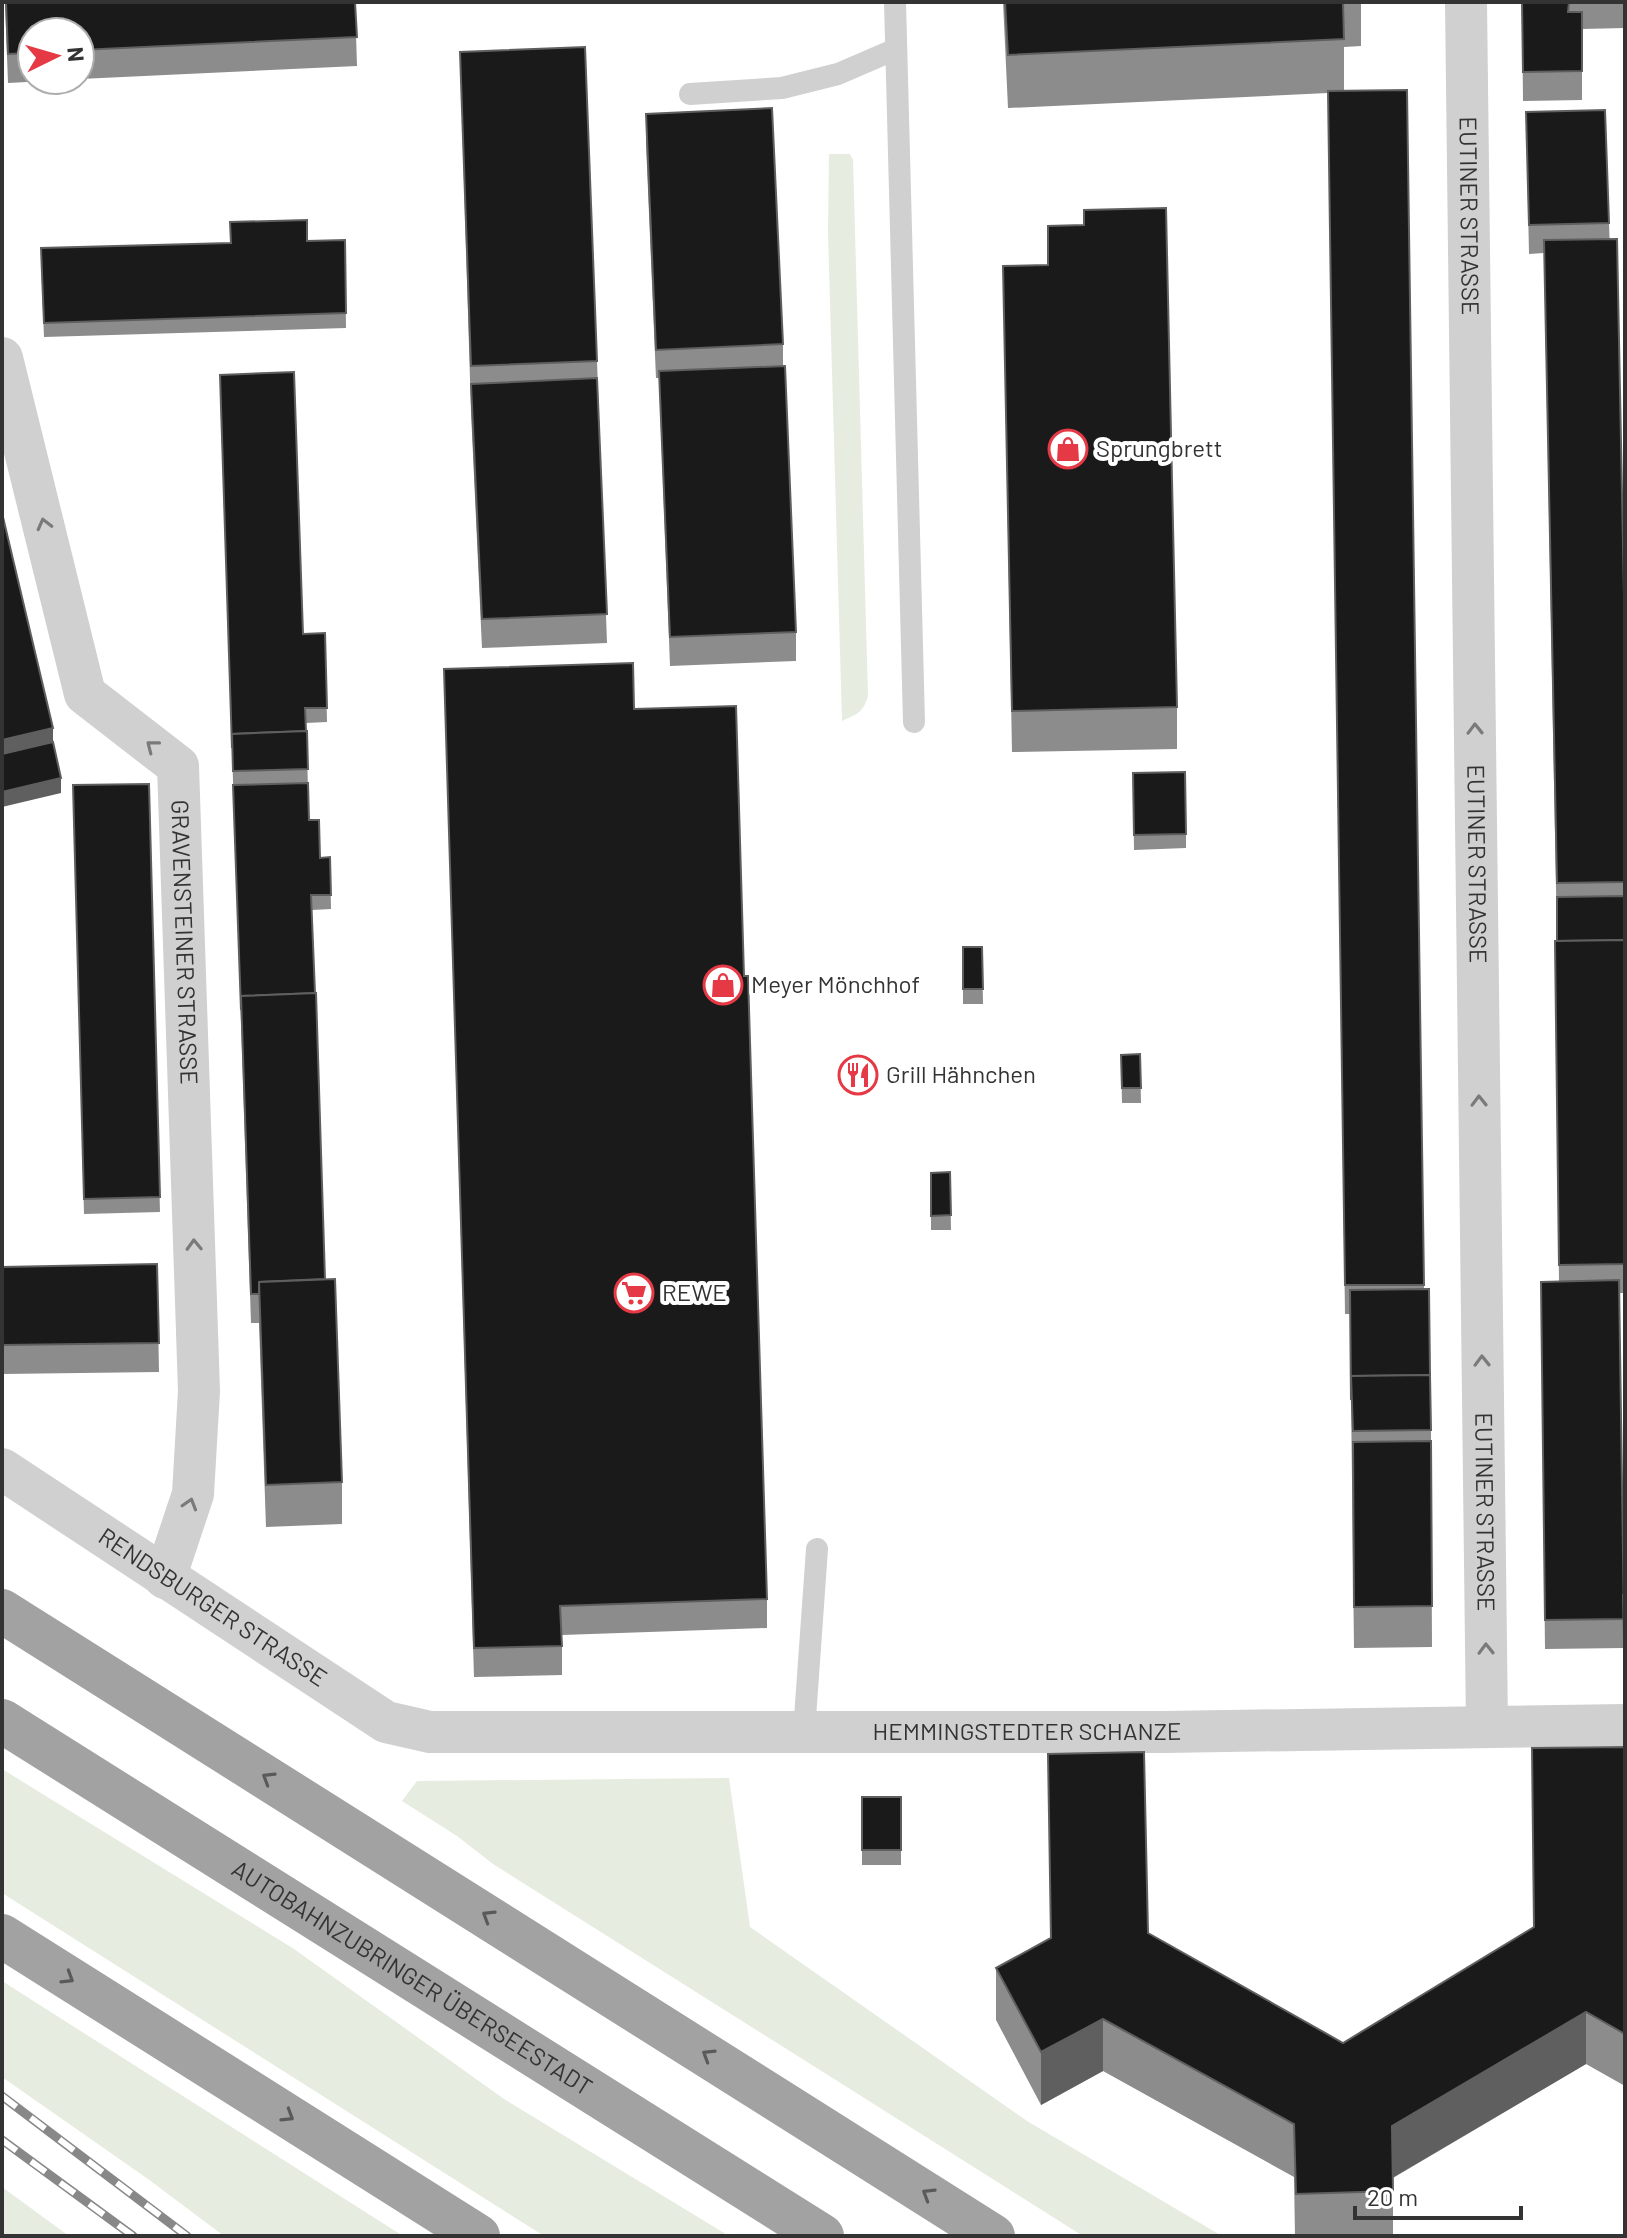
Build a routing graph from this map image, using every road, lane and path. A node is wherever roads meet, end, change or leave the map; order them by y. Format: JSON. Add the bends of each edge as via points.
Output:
{"nodes":[{"id":1,"x":895,"y":2,"type":"edge"},
{"id":2,"x":1466,"y":2,"type":"edge"},
{"id":3,"x":896,"y":49,"type":"junction"},
{"id":4,"x":690,"y":94,"type":"dead end"},
{"id":5,"x":2,"y":358,"type":"edge"},
{"id":6,"x":914,"y":722,"type":"dead end"},
{"id":7,"x":2,"y":1469,"type":"edge"},
{"id":8,"x":817,"y":1549,"type":"dead end"},
{"id":9,"x":165,"y":1578,"type":"junction"},
{"id":10,"x":2,"y":1611,"type":"edge"},
{"id":11,"x":2,"y":1721,"type":"edge"},
{"id":12,"x":1625,"y":1725,"type":"edge"},
{"id":13,"x":1487,"y":1727,"type":"junction"},
{"id":14,"x":430,"y":1732,"type":"joint"},
{"id":15,"x":804,"y":1732,"type":"junction"},
{"id":16,"x":2,"y":1936,"type":"edge"},
{"id":17,"x":478,"y":2236,"type":"edge"},
{"id":18,"x":822,"y":2236,"type":"edge"},
{"id":19,"x":993,"y":2236,"type":"edge"}],
"edges":[{"from":1,"to":3,"type":"lane"},
{"from":13,"to":2,"type":"street","name":"EUTINER STRASSE","one_way":true},
{"from":3,"to":4,"type":"lane","via":[[838,74],[782,88]]},
{"from":3,"to":6,"type":"lane"},
{"from":9,"to":5,"type":"street","name":"GRAVENSTEINER STRASSE","one_way":true,"via":[[193,1494],[199,1391],[178,766],[85,694]]},
{"from":7,"to":9,"type":"street","name":"RENDSBURGER STRASSE"},
{"from":8,"to":15,"type":"lane"},
{"from":9,"to":14,"type":"street","name":"RENDSBURGER STRASSE","via":[[386,1722]]},
{"from":19,"to":10,"type":"highway","one_way":true},
{"from":11,"to":18,"type":"highway","name":"AUTOBAHNZUBRINGER ÜBERSEESTADT"},
{"from":12,"to":13,"type":"street","name":"HEMMINGSTEDTER SCHANZE"},
{"from":13,"to":15,"type":"street","name":"HEMMINGSTEDTER SCHANZE"},
{"from":14,"to":15,"type":"street","name":"HEMMINGSTEDTER SCHANZE"},
{"from":16,"to":17,"type":"highway","one_way":true}]}
